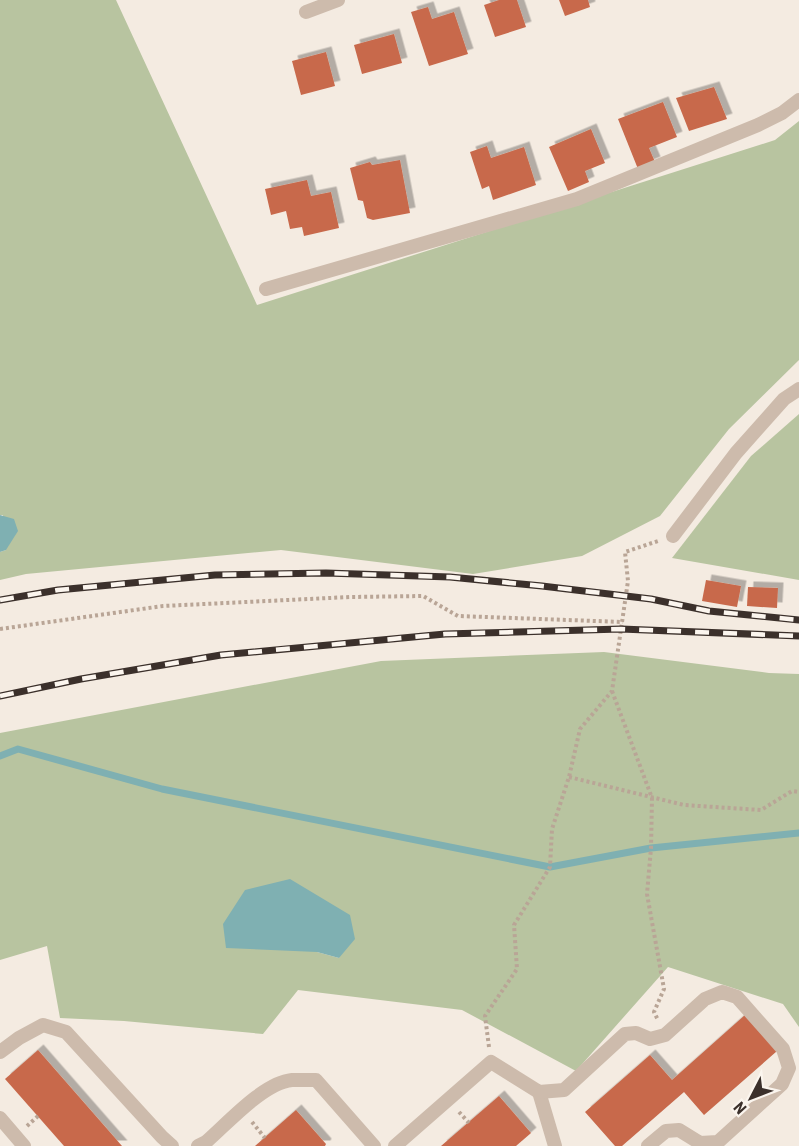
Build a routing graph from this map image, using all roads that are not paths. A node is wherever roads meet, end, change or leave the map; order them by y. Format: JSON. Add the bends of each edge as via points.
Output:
{"nodes":[{"id":1,"x":338,"y":0,"type":"edge"},
{"id":2,"x":306,"y":12,"type":"dead end"},
{"id":3,"x":799,"y":100,"type":"edge"},
{"id":4,"x":266,"y":289,"type":"dead end"},
{"id":5,"x":799,"y":389,"type":"edge"},
{"id":6,"x":673,"y":536,"type":"road end"},
{"id":7,"x":0,"y":1052,"type":"edge"},
{"id":8,"x":539,"y":1092,"type":"junction"},
{"id":9,"x":0,"y":1118,"type":"edge"},
{"id":10,"x":24,"y":1146,"type":"edge"},
{"id":11,"x":172,"y":1146,"type":"edge"},
{"id":12,"x":198,"y":1146,"type":"edge"},
{"id":13,"x":374,"y":1146,"type":"edge"},
{"id":14,"x":395,"y":1146,"type":"edge"},
{"id":15,"x":555,"y":1146,"type":"edge"},
{"id":16,"x":648,"y":1146,"type":"edge"}],
"edges":[{"from":1,"to":2,"type":"lane"},
{"from":3,"to":4,"type":"lane","via":[[758,125],[577,199]]},
{"from":5,"to":6,"type":"lane","via":[[784,399],[736,453]]},
{"from":7,"to":11,"type":"lane","via":[[43,1025],[66,1032]]},
{"from":8,"to":14,"type":"lane","via":[[491,1062]]},
{"from":8,"to":15,"type":"lane"},
{"from":8,"to":16,"type":"lane","via":[[564,1090],[625,1034],[636,1033],[650,1039],[665,1035],[705,999],[722,992],[737,997],[783,1048],[789,1068],[782,1084],[718,1142],[700,1143],[679,1130],[666,1131]]},
{"from":9,"to":10,"type":"lane"},
{"from":12,"to":13,"type":"lane","via":[[257,1096],[290,1080],[315,1080]]}]}
